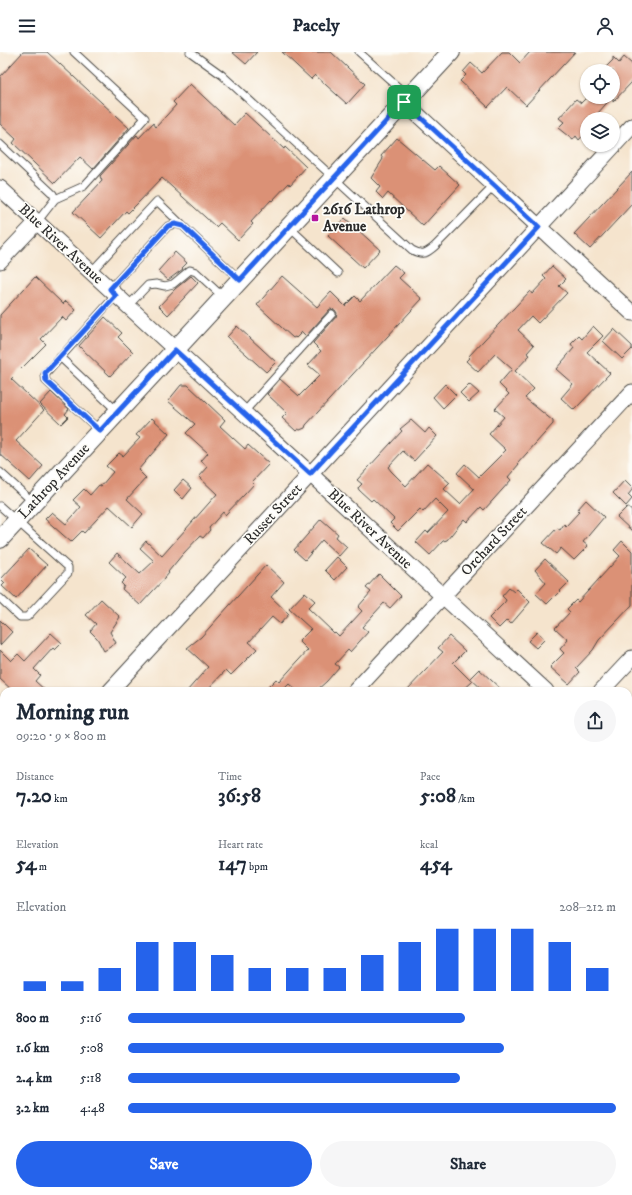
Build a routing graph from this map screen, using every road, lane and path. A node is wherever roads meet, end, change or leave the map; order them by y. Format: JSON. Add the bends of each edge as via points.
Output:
{"nodes":[{"id":1,"x":74,"y":52,"type":"edge"},
{"id":2,"x":190,"y":52,"type":"edge"},
{"id":3,"x":359,"y":52,"type":"edge"},
{"id":4,"x":451,"y":52,"type":"edge"},
{"id":5,"x":406,"y":100,"type":"junction"},
{"id":6,"x":632,"y":126,"type":"edge"},
{"id":7,"x":0,"y":144,"type":"edge"},
{"id":8,"x":335,"y":178,"type":"junction"},
{"id":9,"x":494,"y":186,"type":"junction"},
{"id":10,"x":0,"y":188,"type":"edge"},
{"id":11,"x":55,"y":199,"type":"junction"},
{"id":12,"x":37,"y":222,"type":"junction"},
{"id":13,"x":183,"y":226,"type":"junction"},
{"id":14,"x":289,"y":227,"type":"junction"},
{"id":15,"x":539,"y":227,"type":"junction"},
{"id":16,"x":0,"y":261,"type":"edge"},
{"id":17,"x":91,"y":272,"type":"junction"},
{"id":18,"x":338,"y":273,"type":"dead end"},
{"id":19,"x":240,"y":280,"type":"junction"},
{"id":20,"x":113,"y":292,"type":"junction"},
{"id":21,"x":224,"y":297,"type":"junction"},
{"id":22,"x":128,"y":306,"type":"junction"},
{"id":23,"x":632,"y":313,"type":"edge"},
{"id":24,"x":332,"y":314,"type":"dead end"},
{"id":25,"x":175,"y":350,"type":"junction"},
{"id":26,"x":60,"y":357,"type":"junction"},
{"id":27,"x":632,"y":392,"type":"edge"},
{"id":28,"x":118,"y":412,"type":"junction"},
{"id":29,"x":244,"y":412,"type":"junction"},
{"id":30,"x":100,"y":431,"type":"junction"},
{"id":31,"x":0,"y":472,"type":"edge"},
{"id":32,"x":310,"y":474,"type":"junction"},
{"id":33,"x":34,"y":503,"type":"junction"},
{"id":34,"x":0,"y":506,"type":"edge"},
{"id":35,"x":17,"y":521,"type":"junction"},
{"id":36,"x":0,"y":540,"type":"edge"},
{"id":37,"x":443,"y":596,"type":"junction"},
{"id":38,"x":0,"y":598,"type":"edge"},
{"id":39,"x":632,"y":658,"type":"edge"},
{"id":40,"x":114,"y":687,"type":"edge"},
{"id":41,"x":359,"y":687,"type":"edge"},
{"id":42,"x":542,"y":687,"type":"edge"},
{"id":43,"x":605,"y":687,"type":"edge"}],
"edges":[{"from":1,"to":11,"type":"lane","via":[[145,118],[84,186]]},
{"from":2,"to":8,"type":"lane","via":[[222,75]]},
{"from":3,"to":5,"type":"lane"},
{"from":4,"to":5,"type":"street","name":"Lathrop Avenue"},
{"from":5,"to":8,"type":"street","name":"Lathrop Avenue"},
{"from":5,"to":9,"type":"street"},
{"from":6,"to":15,"type":"street","name":"Russet Street"},
{"from":7,"to":11,"type":"lane","via":[[53,194]]},
{"from":8,"to":9,"type":"lane","via":[[412,250],[420,254],[427,253],[435,246]]},
{"from":8,"to":14,"type":"street","name":"Lathrop Avenue"},
{"from":9,"to":15,"type":"street"},
{"from":10,"to":12,"type":"street","name":"Blue River Avenue"},
{"from":11,"to":12,"type":"lane"},
{"from":12,"to":16,"type":"street"},
{"from":12,"to":17,"type":"street","name":"Blue River Avenue"},
{"from":13,"to":17,"type":"lane","via":[[157,201]]},
{"from":13,"to":19,"type":"lane"},
{"from":13,"to":20,"type":"lane","via":[[168,226]]},
{"from":14,"to":18,"type":"lane"},
{"from":14,"to":19,"type":"street","name":"Lathrop Avenue"},
{"from":15,"to":23,"type":"street"},
{"from":15,"to":32,"type":"street","name":"Russet Street"},
{"from":17,"to":20,"type":"street","name":"Blue River Avenue"},
{"from":19,"to":21,"type":"street","name":"Lathrop Avenue"},
{"from":20,"to":22,"type":"street","name":"Blue River Avenue"},
{"from":20,"to":26,"type":"lane"},
{"from":21,"to":22,"type":"lane","via":[[196,272],[190,270],[173,284],[148,285]]},
{"from":21,"to":25,"type":"street","name":"Lathrop Avenue"},
{"from":22,"to":25,"type":"street","name":"Blue River Avenue"},
{"from":24,"to":29,"type":"lane"},
{"from":25,"to":28,"type":"street","name":"Lathrop Avenue"},
{"from":25,"to":29,"type":"street","name":"Blue River Avenue"},
{"from":26,"to":28,"type":"lane"},
{"from":26,"to":30,"type":"lane","via":[[45,373],[46,381]]},
{"from":27,"to":37,"type":"street","name":"Orchard Street"},
{"from":28,"to":30,"type":"street","name":"Lathrop Avenue"},
{"from":29,"to":32,"type":"street","name":"Blue River Avenue"},
{"from":30,"to":33,"type":"street","name":"Lathrop Avenue"},
{"from":31,"to":33,"type":"lane"},
{"from":32,"to":37,"type":"street","name":"Blue River Avenue"},
{"from":32,"to":40,"type":"street","name":"Russet Street"},
{"from":33,"to":35,"type":"street","name":"Lathrop Avenue"},
{"from":34,"to":35,"type":"lane"},
{"from":35,"to":36,"type":"street","name":"Lathrop Avenue"},
{"from":35,"to":38,"type":"lane","via":[[68,567],[68,573],[27,617],[20,617]]},
{"from":37,"to":41,"type":"street","name":"Orchard Street"},
{"from":37,"to":42,"type":"street","name":"Blue River Avenue"},
{"from":39,"to":43,"type":"street"}]}
